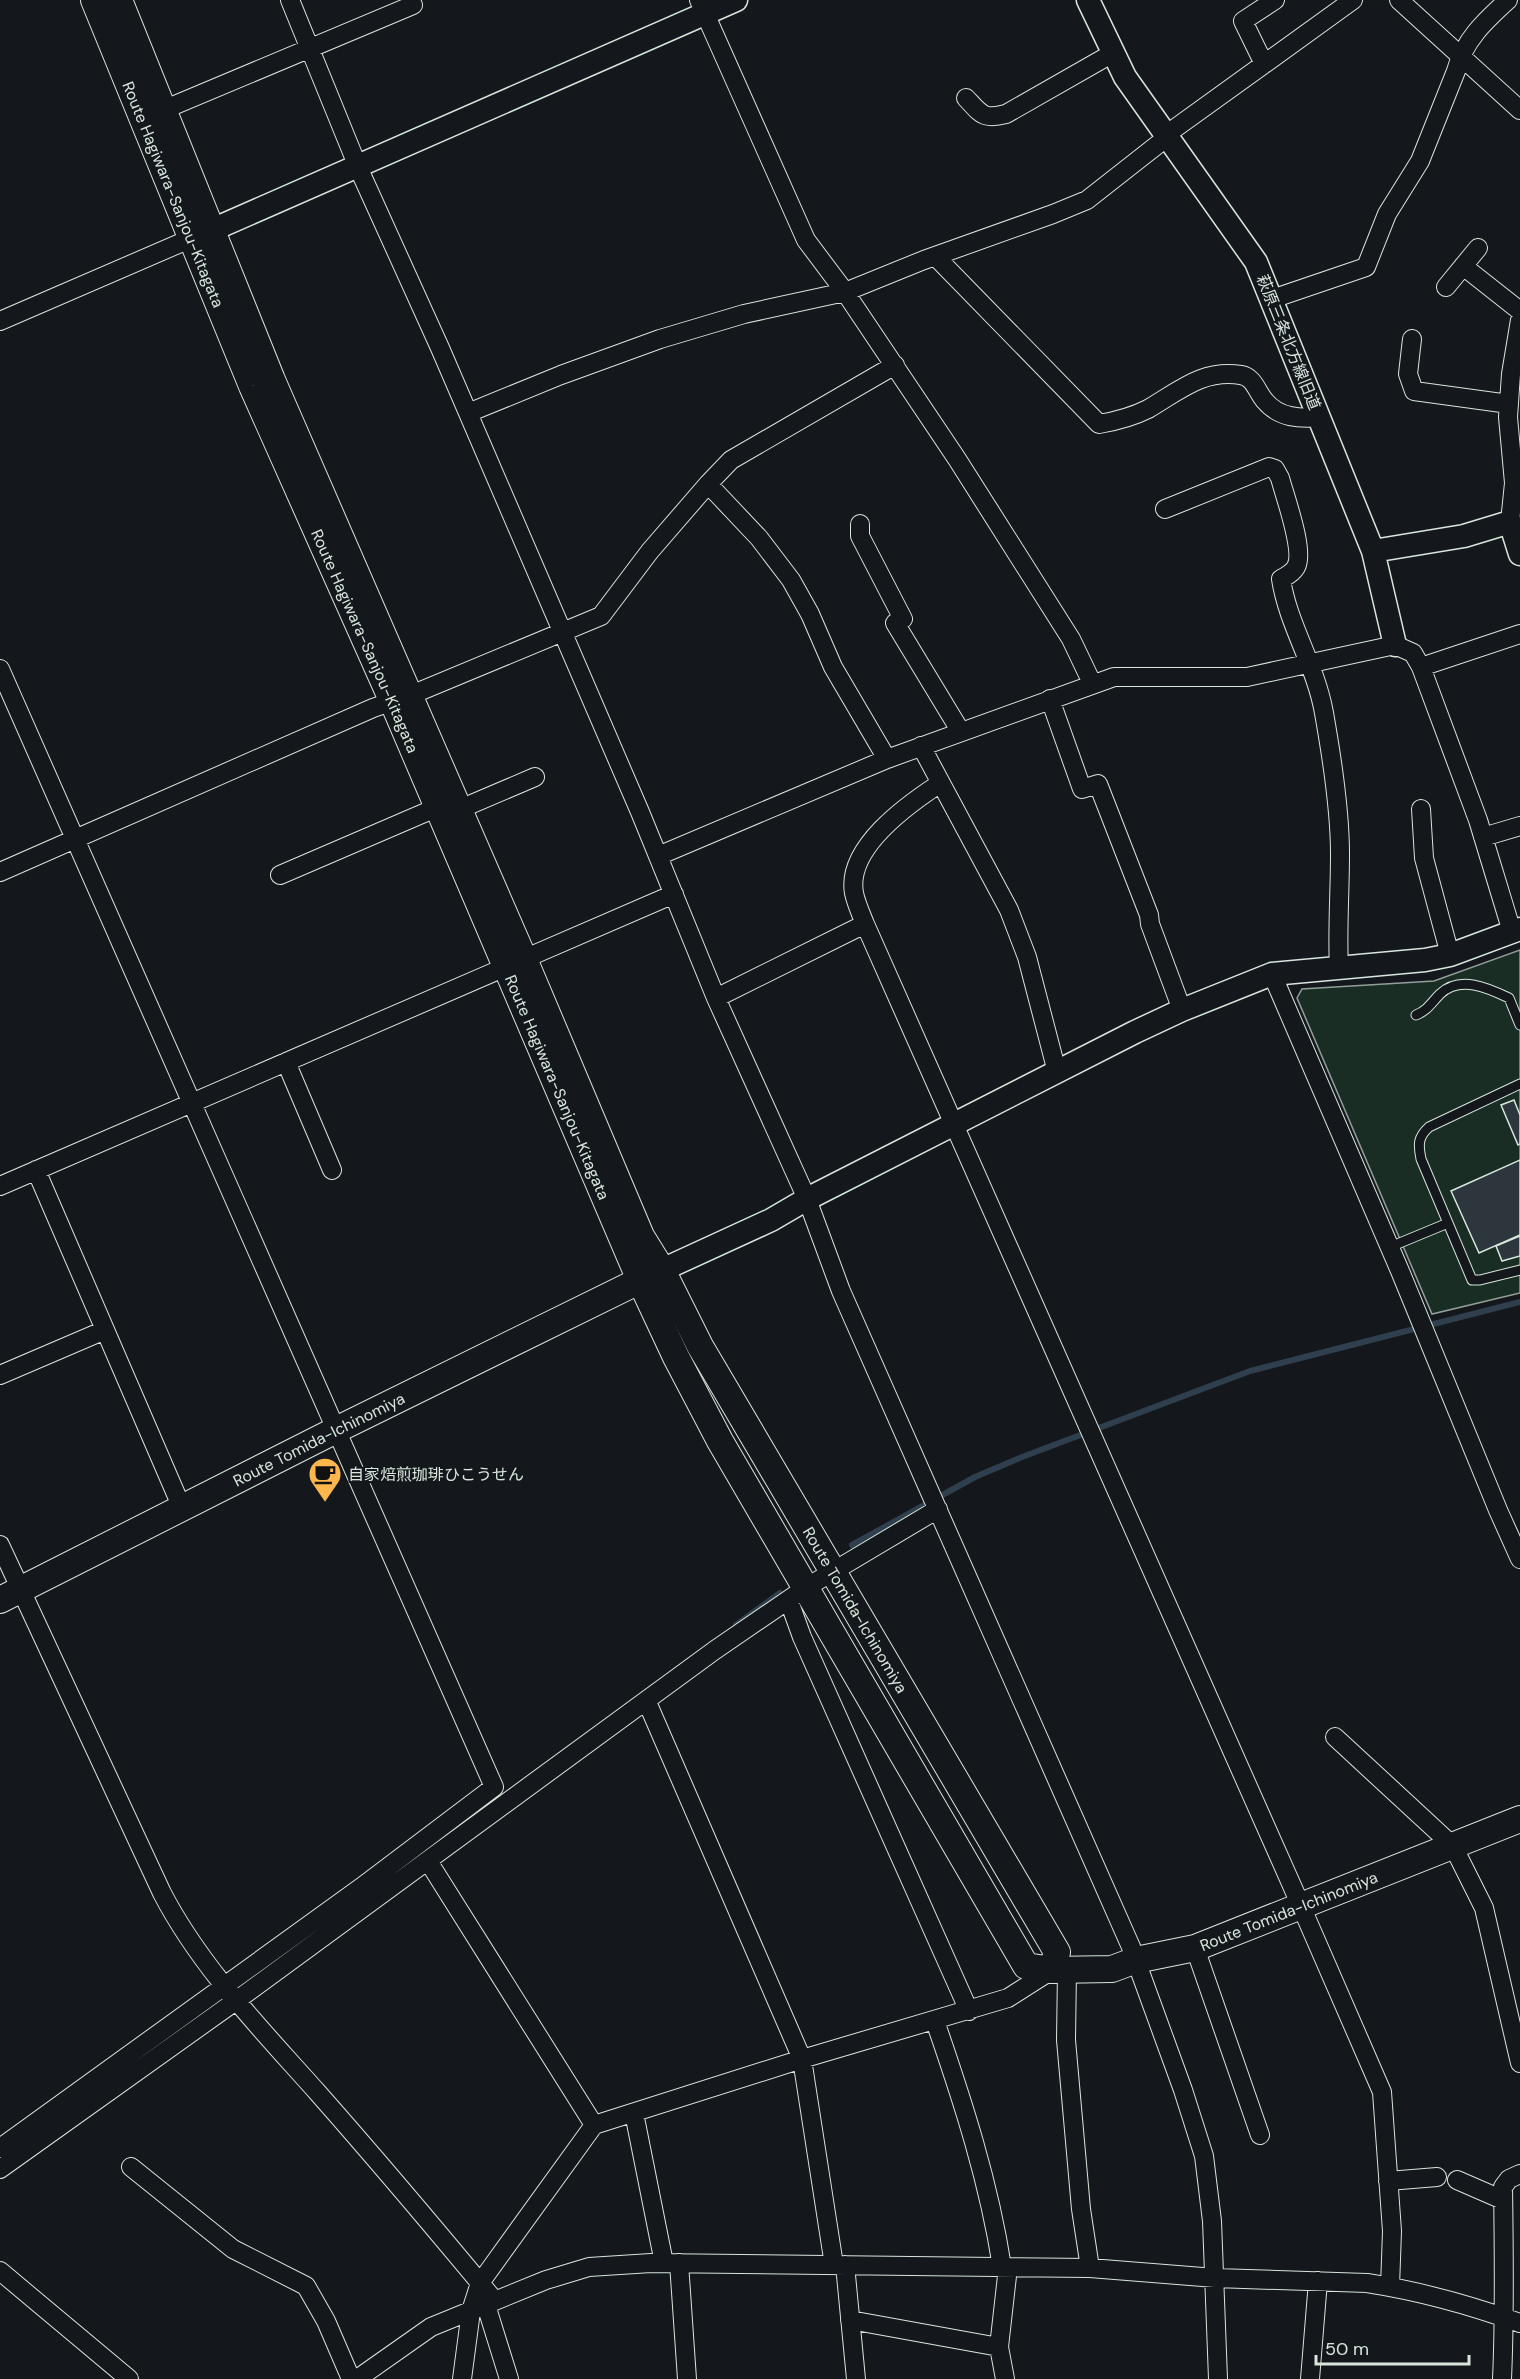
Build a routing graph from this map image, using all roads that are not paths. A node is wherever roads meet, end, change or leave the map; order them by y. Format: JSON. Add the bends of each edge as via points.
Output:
{"nodes":[{"id":1,"x":94,"y":0,"type":"edge"},
{"id":2,"x":119,"y":0,"type":"edge"},
{"id":3,"x":290,"y":0,"type":"edge"},
{"id":4,"x":736,"y":0,"type":"edge"},
{"id":5,"x":1088,"y":0,"type":"edge"},
{"id":6,"x":1275,"y":0,"type":"edge"},
{"id":7,"x":1353,"y":0,"type":"edge"},
{"id":8,"x":1399,"y":0,"type":"edge"},
{"id":9,"x":1508,"y":0,"type":"edge"},
{"id":10,"x":413,"y":5,"type":"dead end"},
{"id":11,"x":702,"y":7,"type":"edge"},
{"id":12,"x":311,"y":48,"type":"junction"},
{"id":13,"x":1113,"y":53,"type":"junction"},
{"id":14,"x":1460,"y":56,"type":"junction"},
{"id":15,"x":1264,"y":64,"type":"junction"},
{"id":16,"x":966,"y":98,"type":"dead end"},
{"id":17,"x":164,"y":110,"type":"junction"},
{"id":18,"x":1520,"y":110,"type":"edge"},
{"id":19,"x":1167,"y":138,"type":"junction"},
{"id":20,"x":358,"y":167,"type":"junction"},
{"id":21,"x":202,"y":234,"type":"junction"},
{"id":22,"x":1478,"y":248,"type":"dead end"},
{"id":23,"x":935,"y":256,"type":"junction"},
{"id":24,"x":1463,"y":266,"type":"junction"},
{"id":25,"x":1446,"y":287,"type":"dead end"},
{"id":26,"x":845,"y":292,"type":"junction"},
{"id":27,"x":1272,"y":299,"type":"junction"},
{"id":28,"x":1520,"y":311,"type":"edge"},
{"id":29,"x":1520,"y":320,"type":"edge"},
{"id":30,"x":0,"y":321,"type":"edge"},
{"id":31,"x":1412,"y":339,"type":"dead end"},
{"id":32,"x":895,"y":365,"type":"junction"},
{"id":33,"x":1509,"y":404,"type":"junction"},
{"id":34,"x":468,"y":413,"type":"junction"},
{"id":35,"x":1320,"y":417,"type":"junction"},
{"id":36,"x":708,"y":484,"type":"junction"},
{"id":37,"x":1165,"y":509,"type":"dead end"},
{"id":38,"x":1510,"y":522,"type":"junction"},
{"id":39,"x":860,"y":524,"type":"dead end"},
{"id":40,"x":1373,"y":551,"type":"junction"},
{"id":41,"x":1520,"y":554,"type":"edge"},
{"id":42,"x":562,"y":631,"type":"junction"},
{"id":43,"x":1520,"y":634,"type":"edge"},
{"id":44,"x":1395,"y":645,"type":"junction"},
{"id":45,"x":1310,"y":663,"type":"junction"},
{"id":46,"x":1421,"y":667,"type":"junction"},
{"id":47,"x":0,"y":669,"type":"edge"},
{"id":48,"x":1092,"y":684,"type":"junction"},
{"id":49,"x":401,"y":697,"type":"junction"},
{"id":50,"x":1050,"y":699,"type":"junction"},
{"id":51,"x":961,"y":732,"type":"junction"},
{"id":52,"x":921,"y":746,"type":"junction"},
{"id":53,"x":887,"y":759,"type":"junction"},
{"id":54,"x":535,"y":777,"type":"dead end"},
{"id":55,"x":939,"y":784,"type":"junction"},
{"id":56,"x":449,"y":808,"type":"junction"},
{"id":57,"x":1420,"y":809,"type":"dead end"},
{"id":58,"x":1520,"y":826,"type":"edge"},
{"id":59,"x":1483,"y":837,"type":"junction"},
{"id":60,"x":74,"y":839,"type":"junction"},
{"id":61,"x":658,"y":856,"type":"junction"},
{"id":62,"x":0,"y":872,"type":"edge"},
{"id":63,"x":280,"y":874,"type":"dead end"},
{"id":64,"x":674,"y":894,"type":"junction"},
{"id":65,"x":865,"y":924,"type":"junction"},
{"id":66,"x":1516,"y":931,"type":"edge"},
{"id":67,"x":1450,"y":955,"type":"junction"},
{"id":68,"x":516,"y":962,"type":"junction"},
{"id":69,"x":1339,"y":969,"type":"junction"},
{"id":70,"x":1272,"y":974,"type":"junction"},
{"id":71,"x":716,"y":998,"type":"junction"},
{"id":72,"x":1182,"y":1010,"type":"junction"},
{"id":73,"x":1416,"y":1015,"type":"dead end"},
{"id":74,"x":1519,"y":1018,"type":"edge"},
{"id":75,"x":286,"y":1062,"type":"junction"},
{"id":76,"x":1058,"y":1072,"type":"junction"},
{"id":77,"x":1520,"y":1084,"type":"edge"},
{"id":78,"x":193,"y":1102,"type":"junction"},
{"id":79,"x":953,"y":1125,"type":"junction"},
{"id":80,"x":36,"y":1170,"type":"junction"},
{"id":81,"x":332,"y":1170,"type":"dead end"},
{"id":82,"x":0,"y":1186,"type":"edge"},
{"id":83,"x":807,"y":1199,"type":"junction"},
{"id":84,"x":1448,"y":1223,"type":"junction"},
{"id":85,"x":1390,"y":1247,"type":"junction"},
{"id":86,"x":1520,"y":1270,"type":"edge"},
{"id":87,"x":651,"y":1275,"type":"junction"},
{"id":88,"x":105,"y":1330,"type":"junction"},
{"id":89,"x":0,"y":1375,"type":"edge"},
{"id":90,"x":336,"y":1430,"type":"junction"},
{"id":91,"x":935,"y":1502,"type":"junction"},
{"id":92,"x":182,"y":1508,"type":"junction"},
{"id":93,"x":0,"y":1545,"type":"edge"},
{"id":94,"x":1520,"y":1559,"type":"edge"},
{"id":95,"x":833,"y":1573,"type":"junction"},
{"id":96,"x":798,"y":1594,"type":"junction"},
{"id":97,"x":10,"y":1595,"type":"edge"},
{"id":98,"x":647,"y":1702,"type":"junction"},
{"id":99,"x":1335,"y":1737,"type":"dead end"},
{"id":100,"x":1520,"y":1819,"type":"edge"},
{"id":101,"x":1453,"y":1846,"type":"junction"},
{"id":102,"x":428,"y":1861,"type":"junction"},
{"id":103,"x":1301,"y":1906,"type":"junction"},
{"id":104,"x":1195,"y":1948,"type":"junction"},
{"id":105,"x":1136,"y":1960,"type":"junction"},
{"id":106,"x":1059,"y":1970,"type":"junction"},
{"id":107,"x":231,"y":1992,"type":"junction"},
{"id":108,"x":969,"y":2011,"type":"junction"},
{"id":109,"x":935,"y":2021,"type":"junction"},
{"id":110,"x":1519,"y":2057,"type":"edge"},
{"id":111,"x":801,"y":2059,"type":"junction"},
{"id":112,"x":634,"y":2113,"type":"junction"},
{"id":113,"x":594,"y":2125,"type":"junction"},
{"id":114,"x":1260,"y":2135,"type":"dead end"},
{"id":115,"x":0,"y":2148,"type":"edge"},
{"id":116,"x":131,"y":2167,"type":"dead end"},
{"id":117,"x":0,"y":2169,"type":"edge"},
{"id":118,"x":1520,"y":2174,"type":"edge"},
{"id":119,"x":1437,"y":2177,"type":"dead end"},
{"id":120,"x":1457,"y":2180,"type":"dead end"},
{"id":121,"x":1388,"y":2181,"type":"junction"},
{"id":122,"x":1503,"y":2200,"type":"junction"},
{"id":123,"x":672,"y":2263,"type":"junction"},
{"id":124,"x":840,"y":2265,"type":"junction"},
{"id":125,"x":1005,"y":2267,"type":"junction"},
{"id":126,"x":1512,"y":2267,"type":"edge"},
{"id":127,"x":1090,"y":2268,"type":"junction"},
{"id":128,"x":0,"y":2271,"type":"edge"},
{"id":129,"x":1215,"y":2278,"type":"junction"},
{"id":130,"x":1318,"y":2281,"type":"junction"},
{"id":131,"x":480,"y":2283,"type":"junction"},
{"id":132,"x":1390,"y":2287,"type":"junction"},
{"id":133,"x":484,"y":2306,"type":"junction"},
{"id":134,"x":850,"y":2320,"type":"junction"},
{"id":135,"x":1513,"y":2320,"type":"edge"},
{"id":136,"x":999,"y":2347,"type":"junction"},
{"id":137,"x":129,"y":2379,"type":"edge"},
{"id":138,"x":351,"y":2379,"type":"edge"},
{"id":139,"x":357,"y":2379,"type":"edge"},
{"id":140,"x":462,"y":2379,"type":"edge"},
{"id":141,"x":509,"y":2379,"type":"edge"},
{"id":142,"x":687,"y":2379,"type":"edge"},
{"id":143,"x":856,"y":2379,"type":"edge"},
{"id":144,"x":1005,"y":2379,"type":"edge"},
{"id":145,"x":1218,"y":2379,"type":"edge"},
{"id":146,"x":1310,"y":2379,"type":"edge"},
{"id":147,"x":1502,"y":2379,"type":"edge"}],
"edges":[{"from":1,"to":21,"type":"main road","name":"Route Hagiwara-Sanjou-Kitagata"},
{"from":2,"to":17,"type":"main road","name":"Route Hagiwara-Sanjou-Kitagata"},
{"from":3,"to":12,"type":"street"},
{"from":4,"to":11,"type":"street"},
{"from":5,"to":13,"type":"street","name":"萩原三条北方線旧道"},
{"from":6,"to":15,"type":"street","via":[[1243,21]]},
{"from":7,"to":15,"type":"street"},
{"from":8,"to":14,"type":"street"},
{"from":9,"to":14,"type":"street","via":[[1471,36]]},
{"from":10,"to":12,"type":"street"},
{"from":11,"to":20,"type":"street"},
{"from":11,"to":26,"type":"street","via":[[806,240]]},
{"from":12,"to":17,"type":"street"},
{"from":12,"to":20,"type":"street"},
{"from":13,"to":16,"type":"street","via":[[1006,114],[983,116]]},
{"from":13,"to":19,"type":"street","name":"萩原三条北方線旧道"},
{"from":14,"to":18,"type":"street"},
{"from":14,"to":27,"type":"street","via":[[1420,161],[1387,214],[1366,267]]},
{"from":15,"to":19,"type":"street"},
{"from":17,"to":21,"type":"main road","name":"Route Hagiwara-Sanjou-Kitagata"},
{"from":19,"to":23,"type":"street","via":[[1087,200]]},
{"from":19,"to":27,"type":"street","name":"萩原三条北方線旧道","via":[[1256,262]]},
{"from":20,"to":21,"type":"street"},
{"from":20,"to":34,"type":"street"},
{"from":21,"to":30,"type":"street"},
{"from":21,"to":49,"type":"main road","name":"Route Hagiwara-Sanjou-Kitagata","via":[[272,380]]},
{"from":22,"to":24,"type":"street"},
{"from":23,"to":26,"type":"street"},
{"from":23,"to":35,"type":"street","via":[[1100,424],[1146,410],[1200,377],[1226,375],[1243,375],[1251,380],[1265,402],[1283,415],[1301,419]]},
{"from":24,"to":25,"type":"street"},
{"from":24,"to":28,"type":"street"},
{"from":26,"to":32,"type":"street"},
{"from":26,"to":34,"type":"street","via":[[744,314],[660,339]]},
{"from":27,"to":35,"type":"street","name":"萩原三条北方線旧道"},
{"from":29,"to":33,"type":"street"},
{"from":31,"to":33,"type":"street","via":[[1408,374],[1414,391]]},
{"from":32,"to":36,"type":"street","via":[[731,460]]},
{"from":32,"to":48,"type":"street","via":[[1071,639]]},
{"from":33,"to":38,"type":"street","via":[[1514,483]]},
{"from":34,"to":42,"type":"street"},
{"from":35,"to":40,"type":"street","name":"萩原三条北方線旧道"},
{"from":36,"to":42,"type":"street","via":[[601,616]]},
{"from":36,"to":53,"type":"street","via":[[759,538],[791,580],[833,667]]},
{"from":37,"to":45,"type":"street","via":[[1269,467],[1275,468],[1298,542],[1297,566],[1281,579],[1284,601]]},
{"from":38,"to":40,"type":"street","via":[[1464,536]]},
{"from":38,"to":41,"type":"street"},
{"from":39,"to":51,"type":"street","via":[[860,536],[903,619],[896,623]]},
{"from":40,"to":44,"type":"street","name":"萩原三条北方線旧道"},
{"from":42,"to":49,"type":"street"},
{"from":42,"to":61,"type":"street"},
{"from":43,"to":46,"type":"street"},
{"from":44,"to":45,"type":"street"},
{"from":44,"to":46,"type":"street","via":[[1413,653]]},
{"from":45,"to":48,"type":"street","via":[[1247,677],[1114,677]]},
{"from":45,"to":69,"type":"street","via":[[1324,712],[1337,806]]},
{"from":46,"to":59,"type":"street"},
{"from":47,"to":60,"type":"street"},
{"from":48,"to":50,"type":"street"},
{"from":49,"to":56,"type":"main road","name":"Route Hagiwara-Sanjou-Kitagata"},
{"from":49,"to":60,"type":"street"},
{"from":50,"to":51,"type":"street"},
{"from":50,"to":72,"type":"street","via":[[1082,789],[1098,784]]},
{"from":51,"to":52,"type":"street"},
{"from":52,"to":53,"type":"street"},
{"from":52,"to":55,"type":"street"},
{"from":53,"to":61,"type":"street"},
{"from":54,"to":56,"type":"street"},
{"from":55,"to":65,"type":"street","via":[[902,809],[868,845],[856,871],[854,892]]},
{"from":55,"to":76,"type":"street","via":[[1009,910],[1027,957]]},
{"from":56,"to":63,"type":"street"},
{"from":56,"to":68,"type":"main road","name":"Route Hagiwara-Sanjou-Kitagata"},
{"from":57,"to":67,"type":"street","via":[[1424,858]]},
{"from":58,"to":59,"type":"street"},
{"from":59,"to":66,"type":"street"},
{"from":60,"to":62,"type":"street"},
{"from":60,"to":78,"type":"street"},
{"from":61,"to":64,"type":"street"},
{"from":64,"to":68,"type":"street"},
{"from":64,"to":71,"type":"street"},
{"from":65,"to":71,"type":"street"},
{"from":65,"to":79,"type":"street"},
{"from":66,"to":67,"type":"street"},
{"from":67,"to":69,"type":"street"},
{"from":68,"to":75,"type":"street"},
{"from":68,"to":87,"type":"main road","name":"Route Hagiwara-Sanjou-Kitagata"},
{"from":69,"to":70,"type":"street"},
{"from":70,"to":72,"type":"street"},
{"from":70,"to":85,"type":"street"},
{"from":71,"to":83,"type":"street"},
{"from":72,"to":76,"type":"street"},
{"from":73,"to":74,"type":"lane","via":[[1427,1010],[1450,987],[1464,984],[1487,987],[1509,998]]},
{"from":75,"to":78,"type":"street"},
{"from":75,"to":81,"type":"street"},
{"from":76,"to":79,"type":"street"},
{"from":77,"to":84,"type":"lane","via":[[1429,1127],[1420,1135],[1421,1159]]},
{"from":78,"to":80,"type":"street"},
{"from":78,"to":90,"type":"street"},
{"from":79,"to":83,"type":"street"},
{"from":79,"to":103,"type":"street"},
{"from":80,"to":82,"type":"street"},
{"from":80,"to":88,"type":"street"},
{"from":83,"to":87,"type":"street","via":[[771,1220]]},
{"from":83,"to":91,"type":"street","via":[[841,1291]]},
{"from":84,"to":85,"type":"lane"},
{"from":84,"to":86,"type":"lane","via":[[1472,1280]]},
{"from":85,"to":94,"type":"street"},
{"from":87,"to":90,"type":"main road","name":"Route Tomida-Ichinomiya"},
{"from":87,"to":95,"type":"main road","name":"Route Tomida-Ichinomiya","via":[[700,1346]]},
{"from":87,"to":96,"type":"main road","name":"Route Tomida-Ichinomiya","via":[[676,1357]]},
{"from":88,"to":89,"type":"street"},
{"from":88,"to":92,"type":"street"},
{"from":90,"to":92,"type":"main road","name":"Route Tomida-Ichinomiya"},
{"from":90,"to":107,"type":"street","via":[[494,1786]]},
{"from":91,"to":95,"type":"street"},
{"from":91,"to":105,"type":"street"},
{"from":92,"to":97,"type":"main road","name":"Route Tomida-Ichinomiya"},
{"from":93,"to":97,"type":"street"},
{"from":95,"to":96,"type":"street"},
{"from":95,"to":106,"type":"main road","name":"Route Tomida-Ichinomiya","via":[[1057,1952]]},
{"from":96,"to":98,"type":"street"},
{"from":96,"to":106,"type":"main road","name":"Route Tomida-Ichinomiya","via":[[1026,1966]]},
{"from":96,"to":108,"type":"street","via":[[802,1637]]},
{"from":97,"to":107,"type":"street","via":[[162,1893],[192,1946]]},
{"from":98,"to":102,"type":"street"},
{"from":98,"to":111,"type":"street"},
{"from":99,"to":101,"type":"street"},
{"from":100,"to":101,"type":"main road","name":"Route Tomida-Ichinomiya"},
{"from":101,"to":103,"type":"main road","name":"Route Tomida-Ichinomiya"},
{"from":101,"to":110,"type":"street","via":[[1484,1908]]},
{"from":102,"to":107,"type":"street"},
{"from":102,"to":113,"type":"street"},
{"from":103,"to":104,"type":"main road","name":"Route Tomida-Ichinomiya"},
{"from":103,"to":121,"type":"street","via":[[1382,2092]]},
{"from":104,"to":105,"type":"main road","name":"Route Tomida-Ichinomiya"},
{"from":104,"to":114,"type":"street"},
{"from":105,"to":106,"type":"main road","name":"Route Tomida-Ichinomiya","via":[[1112,1969]]},
{"from":105,"to":129,"type":"street","via":[[1204,2157]]},
{"from":106,"to":108,"type":"street","via":[[1008,1998]]},
{"from":106,"to":127,"type":"street"},
{"from":107,"to":115,"type":"street"},
{"from":107,"to":117,"type":"street"},
{"from":107,"to":131,"type":"street"},
{"from":108,"to":109,"type":"street"},
{"from":109,"to":111,"type":"street"},
{"from":109,"to":125,"type":"street","via":[[968,2118]]},
{"from":111,"to":112,"type":"street"},
{"from":111,"to":124,"type":"street"},
{"from":112,"to":113,"type":"street"},
{"from":112,"to":123,"type":"street"},
{"from":113,"to":131,"type":"street"},
{"from":116,"to":138,"type":"street","via":[[233,2249],[306,2286]]},
{"from":118,"to":122,"type":"street","via":[[1503,2187]]},
{"from":119,"to":121,"type":"street"},
{"from":120,"to":122,"type":"street"},
{"from":121,"to":132,"type":"street","via":[[1392,2231]]},
{"from":122,"to":126,"type":"street"},
{"from":123,"to":124,"type":"street"},
{"from":123,"to":133,"type":"street","via":[[570,2271]]},
{"from":123,"to":142,"type":"street"},
{"from":124,"to":125,"type":"street"},
{"from":124,"to":134,"type":"street"},
{"from":125,"to":127,"type":"street"},
{"from":125,"to":136,"type":"street"},
{"from":126,"to":135,"type":"street","via":[[1503,2304]]},
{"from":127,"to":129,"type":"street"},
{"from":128,"to":137,"type":"street"},
{"from":129,"to":130,"type":"street"},
{"from":129,"to":145,"type":"street"},
{"from":130,"to":132,"type":"street"},
{"from":130,"to":146,"type":"street"},
{"from":131,"to":133,"type":"street"},
{"from":132,"to":135,"type":"street","via":[[1480,2308]]},
{"from":133,"to":139,"type":"street","via":[[431,2327]]},
{"from":133,"to":140,"type":"street"},
{"from":133,"to":141,"type":"street"},
{"from":134,"to":136,"type":"street"},
{"from":134,"to":143,"type":"street"},
{"from":135,"to":147,"type":"street"},
{"from":136,"to":144,"type":"street"}]}
